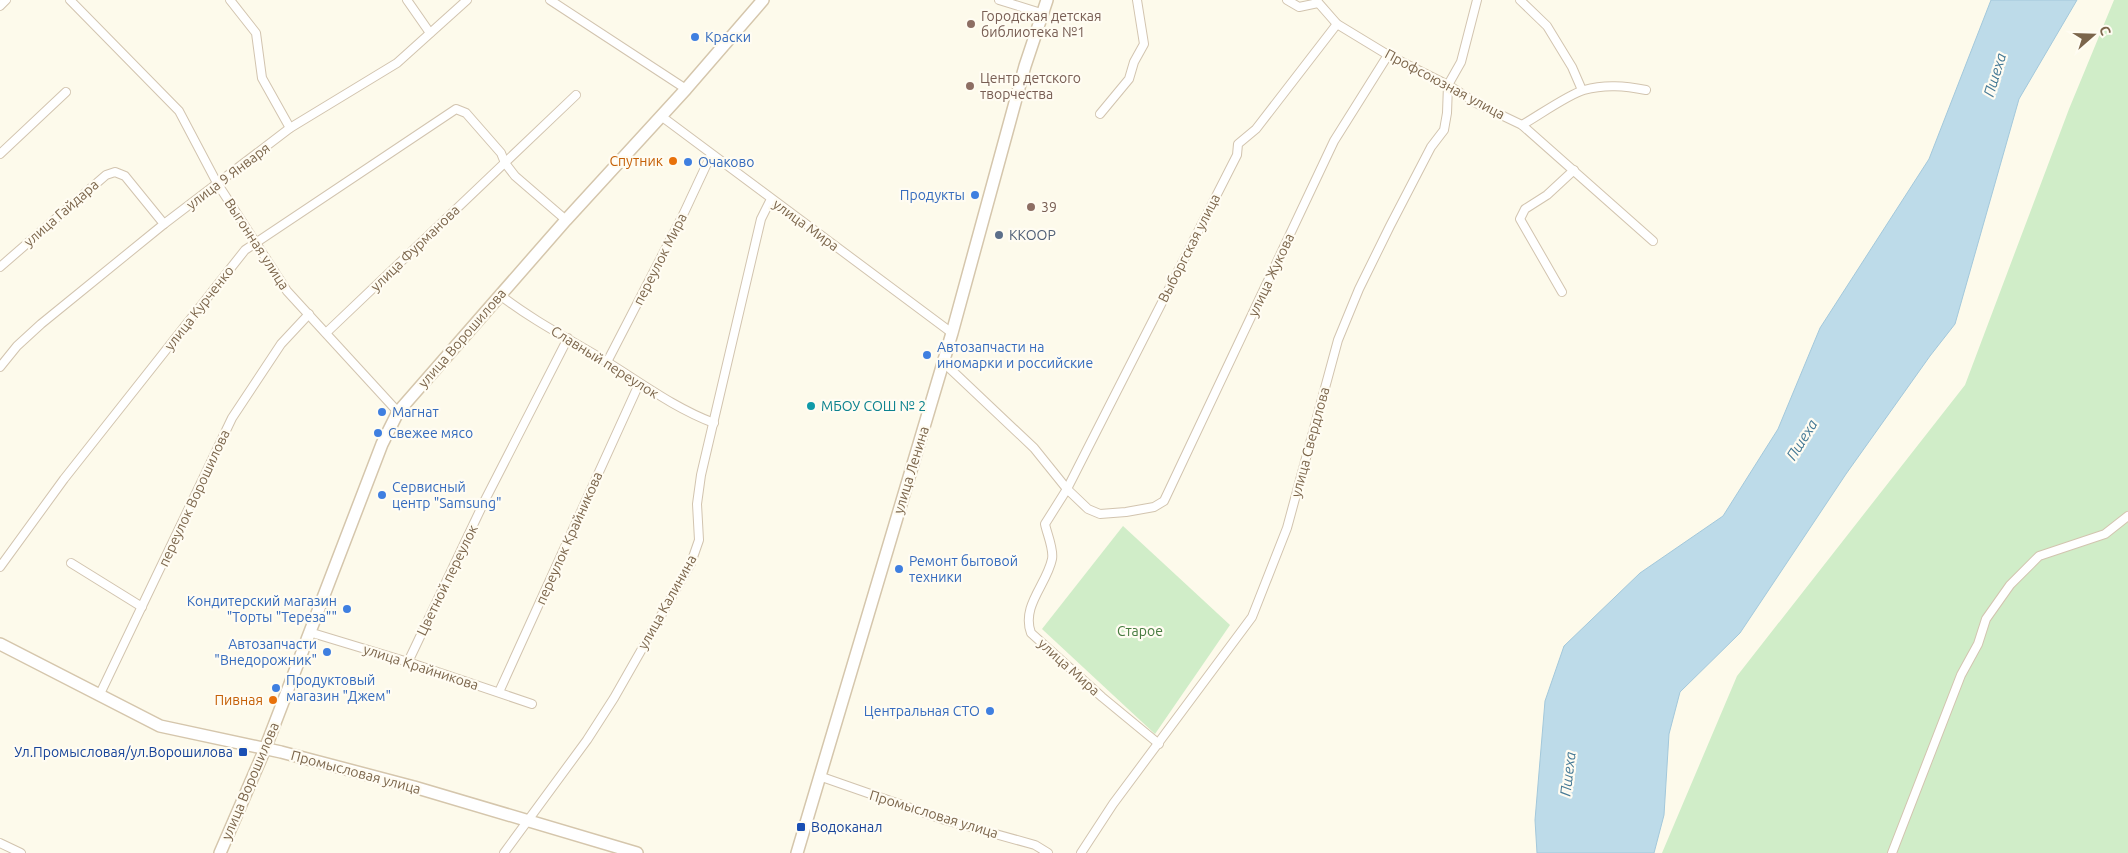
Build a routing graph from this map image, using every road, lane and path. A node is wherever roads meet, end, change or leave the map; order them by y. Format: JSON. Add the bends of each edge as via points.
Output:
{"nodes":[{"id":1,"x":6,"y":0,"type":"edge"},
{"id":2,"x":70,"y":0,"type":"edge"},
{"id":3,"x":230,"y":0,"type":"edge"},
{"id":4,"x":407,"y":0,"type":"edge"},
{"id":5,"x":467,"y":0,"type":"edge"},
{"id":6,"x":550,"y":0,"type":"edge"},
{"id":7,"x":763,"y":0,"type":"edge"},
{"id":8,"x":999,"y":0,"type":"edge"},
{"id":9,"x":1047,"y":0,"type":"edge"},
{"id":10,"x":1137,"y":0,"type":"edge"},
{"id":11,"x":1287,"y":0,"type":"edge"},
{"id":12,"x":1477,"y":0,"type":"edge"},
{"id":13,"x":1520,"y":0,"type":"edge"},
{"id":14,"x":1317,"y":2,"type":"edge"},
{"id":15,"x":0,"y":6,"type":"edge"},
{"id":16,"x":1041,"y":14,"type":"junction"},
{"id":17,"x":1336,"y":24,"type":"junction"},
{"id":18,"x":430,"y":33,"type":"junction"},
{"id":19,"x":1388,"y":54,"type":"junction"},
{"id":20,"x":1448,"y":85,"type":"junction"},
{"id":21,"x":686,"y":89,"type":"junction"},
{"id":22,"x":1582,"y":90,"type":"junction"},
{"id":23,"x":1646,"y":90,"type":"dead end"},
{"id":24,"x":66,"y":92,"type":"dead end"},
{"id":25,"x":576,"y":95,"type":"dead end"},
{"id":26,"x":1100,"y":114,"type":"dead end"},
{"id":27,"x":661,"y":116,"type":"junction"},
{"id":28,"x":1522,"y":125,"type":"junction"},
{"id":29,"x":290,"y":128,"type":"junction"},
{"id":30,"x":0,"y":154,"type":"edge"},
{"id":31,"x":711,"y":155,"type":"junction"},
{"id":32,"x":505,"y":163,"type":"junction"},
{"id":33,"x":1574,"y":170,"type":"junction"},
{"id":34,"x":217,"y":183,"type":"junction"},
{"id":35,"x":771,"y":199,"type":"junction"},
{"id":36,"x":566,"y":220,"type":"junction"},
{"id":37,"x":164,"y":224,"type":"junction"},
{"id":38,"x":257,"y":241,"type":"junction"},
{"id":39,"x":1653,"y":241,"type":"dead end"},
{"id":40,"x":0,"y":267,"type":"edge"},
{"id":41,"x":1562,"y":292,"type":"dead end"},
{"id":42,"x":500,"y":295,"type":"junction"},
{"id":43,"x":309,"y":314,"type":"junction"},
{"id":44,"x":326,"y":333,"type":"junction"},
{"id":45,"x":952,"y":333,"type":"junction"},
{"id":46,"x":568,"y":338,"type":"junction"},
{"id":47,"x":607,"y":362,"type":"junction"},
{"id":48,"x":943,"y":362,"type":"junction"},
{"id":49,"x":0,"y":367,"type":"edge"},
{"id":50,"x":639,"y":384,"type":"junction"},
{"id":51,"x":398,"y":412,"type":"junction"},
{"id":52,"x":714,"y":423,"type":"junction"},
{"id":53,"x":1067,"y":489,"type":"junction"},
{"id":54,"x":2128,"y":516,"type":"edge"},
{"id":55,"x":71,"y":563,"type":"dead end"},
{"id":56,"x":0,"y":568,"type":"edge"},
{"id":57,"x":142,"y":607,"type":"junction"},
{"id":58,"x":309,"y":632,"type":"junction"},
{"id":59,"x":0,"y":644,"type":"edge"},
{"id":60,"x":408,"y":662,"type":"junction"},
{"id":61,"x":499,"y":692,"type":"junction"},
{"id":62,"x":99,"y":696,"type":"junction"},
{"id":63,"x":532,"y":704,"type":"dead end"},
{"id":64,"x":1159,"y":744,"type":"junction"},
{"id":65,"x":265,"y":749,"type":"junction"},
{"id":66,"x":819,"y":776,"type":"junction"},
{"id":67,"x":529,"y":820,"type":"junction"},
{"id":68,"x":0,"y":842,"type":"edge"},
{"id":69,"x":21,"y":853,"type":"edge"},
{"id":70,"x":220,"y":853,"type":"edge"},
{"id":71,"x":504,"y":853,"type":"edge"},
{"id":72,"x":637,"y":853,"type":"edge"},
{"id":73,"x":797,"y":853,"type":"edge"},
{"id":74,"x":1048,"y":853,"type":"edge"},
{"id":75,"x":1081,"y":853,"type":"edge"},
{"id":76,"x":1892,"y":853,"type":"edge"}],
"edges":[{"from":1,"to":15,"type":"street"},
{"from":2,"to":34,"type":"street","name":"Выгонная улица","via":[[179,111]]},
{"from":3,"to":29,"type":"street","via":[[256,33],[262,78]]},
{"from":4,"to":18,"type":"street"},
{"from":5,"to":18,"type":"street","name":"улица 9 Января"},
{"from":6,"to":21,"type":"street"},
{"from":7,"to":21,"type":"main road","name":"улица Ворошилова"},
{"from":8,"to":16,"type":"street"},
{"from":9,"to":16,"type":"main road","name":"улица Ленина"},
{"from":10,"to":26,"type":"street","via":[[1144,44],[1129,79]]},
{"from":11,"to":14,"type":"street","via":[[1299,7]]},
{"from":12,"to":20,"type":"street","name":"улица Свердлова","via":[[1461,62]]},
{"from":13,"to":22,"type":"street","via":[[1546,26],[1572,67]]},
{"from":14,"to":17,"type":"street","name":"Профсоюзная улица"},
{"from":16,"to":45,"type":"main road","name":"улица Ленина"},
{"from":17,"to":19,"type":"street","name":"Профсоюзная улица"},
{"from":17,"to":53,"type":"street","name":"Выборгская улица","via":[[1256,129],[1238,144],[1237,154]]},
{"from":18,"to":29,"type":"street","name":"улица 9 Января","via":[[397,63]]},
{"from":19,"to":20,"type":"street","name":"Профсоюзная улица"},
{"from":19,"to":53,"type":"street","name":"улица Жукова","via":[[1334,141],[1164,501],[1154,507],[1100,514],[1088,509]]},
{"from":20,"to":28,"type":"street","name":"Профсоюзная улица","via":[[1476,103]]},
{"from":20,"to":64,"type":"street","name":"улица Свердлова","via":[[1444,130],[1431,147],[1390,226],[1338,340],[1287,528],[1252,617]]},
{"from":21,"to":27,"type":"main road","name":"улица Ворошилова"},
{"from":22,"to":23,"type":"street","via":[[1624,86]]},
{"from":22,"to":28,"type":"street"},
{"from":24,"to":30,"type":"street"},
{"from":25,"to":32,"type":"street","name":"улица Фурманова"},
{"from":27,"to":31,"type":"street","name":"улица Мира"},
{"from":27,"to":36,"type":"main road","name":"улица Ворошилова"},
{"from":28,"to":33,"type":"street","name":"Профсоюзная улица"},
{"from":29,"to":34,"type":"street","name":"улица 9 Января"},
{"from":31,"to":35,"type":"street","name":"улица Мира"},
{"from":31,"to":47,"type":"street","name":"переулок Мира"},
{"from":32,"to":36,"type":"street","via":[[515,176]]},
{"from":32,"to":38,"type":"street","name":"улица Курченко","via":[[501,153],[466,113],[456,109]]},
{"from":32,"to":44,"type":"street","name":"улица Фурманова"},
{"from":33,"to":39,"type":"street","name":"Профсоюзная улица"},
{"from":33,"to":41,"type":"street","via":[[1547,195],[1525,209],[1520,219]]},
{"from":34,"to":37,"type":"street","name":"улица 9 Января"},
{"from":34,"to":38,"type":"street","name":"Выгонная улица"},
{"from":35,"to":45,"type":"street","name":"улица Мира"},
{"from":35,"to":52,"type":"street","name":"улица Калинина","via":[[761,219]]},
{"from":36,"to":42,"type":"main road","name":"улица Ворошилова"},
{"from":37,"to":40,"type":"street","name":"улица Гайдара","via":[[125,176],[115,172],[106,174]]},
{"from":37,"to":49,"type":"street","name":"улица 9 Января","via":[[41,324]]},
{"from":38,"to":43,"type":"street","name":"Выгонная улица","via":[[287,291]]},
{"from":38,"to":56,"type":"street","name":"улица Курченко","via":[[245,250],[83,455]]},
{"from":42,"to":46,"type":"street","name":"Славный переулок"},
{"from":42,"to":51,"type":"main road","name":"улица Ворошилова"},
{"from":43,"to":44,"type":"street","name":"Выгонная улица"},
{"from":43,"to":57,"type":"street","name":"переулок Ворошилова","via":[[281,344],[232,418]]},
{"from":44,"to":51,"type":"street","name":"Выгонная улица"},
{"from":45,"to":48,"type":"main road","name":"улица Ленина"},
{"from":46,"to":47,"type":"street","name":"Славный переулок"},
{"from":46,"to":60,"type":"street","name":"Цветной переулок"},
{"from":47,"to":50,"type":"street","name":"Славный переулок"},
{"from":48,"to":53,"type":"street","via":[[1034,448]]},
{"from":48,"to":66,"type":"main road","name":"улица Ленина"},
{"from":50,"to":52,"type":"street","name":"Славный переулок"},
{"from":50,"to":61,"type":"street","name":"переулок Крайникова"},
{"from":51,"to":58,"type":"main road","name":"улица Ворошилова","via":[[382,444]]},
{"from":52,"to":67,"type":"street","name":"улица Калинина","via":[[697,504],[699,540],[691,563],[598,724]]},
{"from":53,"to":64,"type":"street","name":"улица Мира","via":[[1045,524],[1053,557],[1033,602],[1028,624],[1031,633]]},
{"from":54,"to":76,"type":"street","via":[[2105,534],[2039,556],[2010,585],[1986,620],[1961,676]]},
{"from":55,"to":57,"type":"street"},
{"from":57,"to":62,"type":"street","name":"переулок Ворошилова"},
{"from":58,"to":60,"type":"street","name":"улица Крайникова"},
{"from":58,"to":65,"type":"main road","name":"улица Ворошилова"},
{"from":59,"to":62,"type":"main road","name":"Промысловая улица"},
{"from":60,"to":61,"type":"street","name":"улица Крайникова"},
{"from":61,"to":63,"type":"street","name":"улица Крайникова"},
{"from":62,"to":65,"type":"main road","name":"Промысловая улица","via":[[160,726]]},
{"from":64,"to":75,"type":"street","name":"улица Свердлова"},
{"from":65,"to":67,"type":"main road","name":"Промысловая улица"},
{"from":65,"to":70,"type":"main road","name":"улица Ворошилова"},
{"from":66,"to":73,"type":"main road","name":"улица Ленина"},
{"from":66,"to":74,"type":"street","name":"Промысловая улица","via":[[945,820],[1034,845]]},
{"from":67,"to":71,"type":"street","name":"улица Калинина"},
{"from":67,"to":72,"type":"main road","name":"Промысловая улица"},
{"from":68,"to":69,"type":"street"}]}
